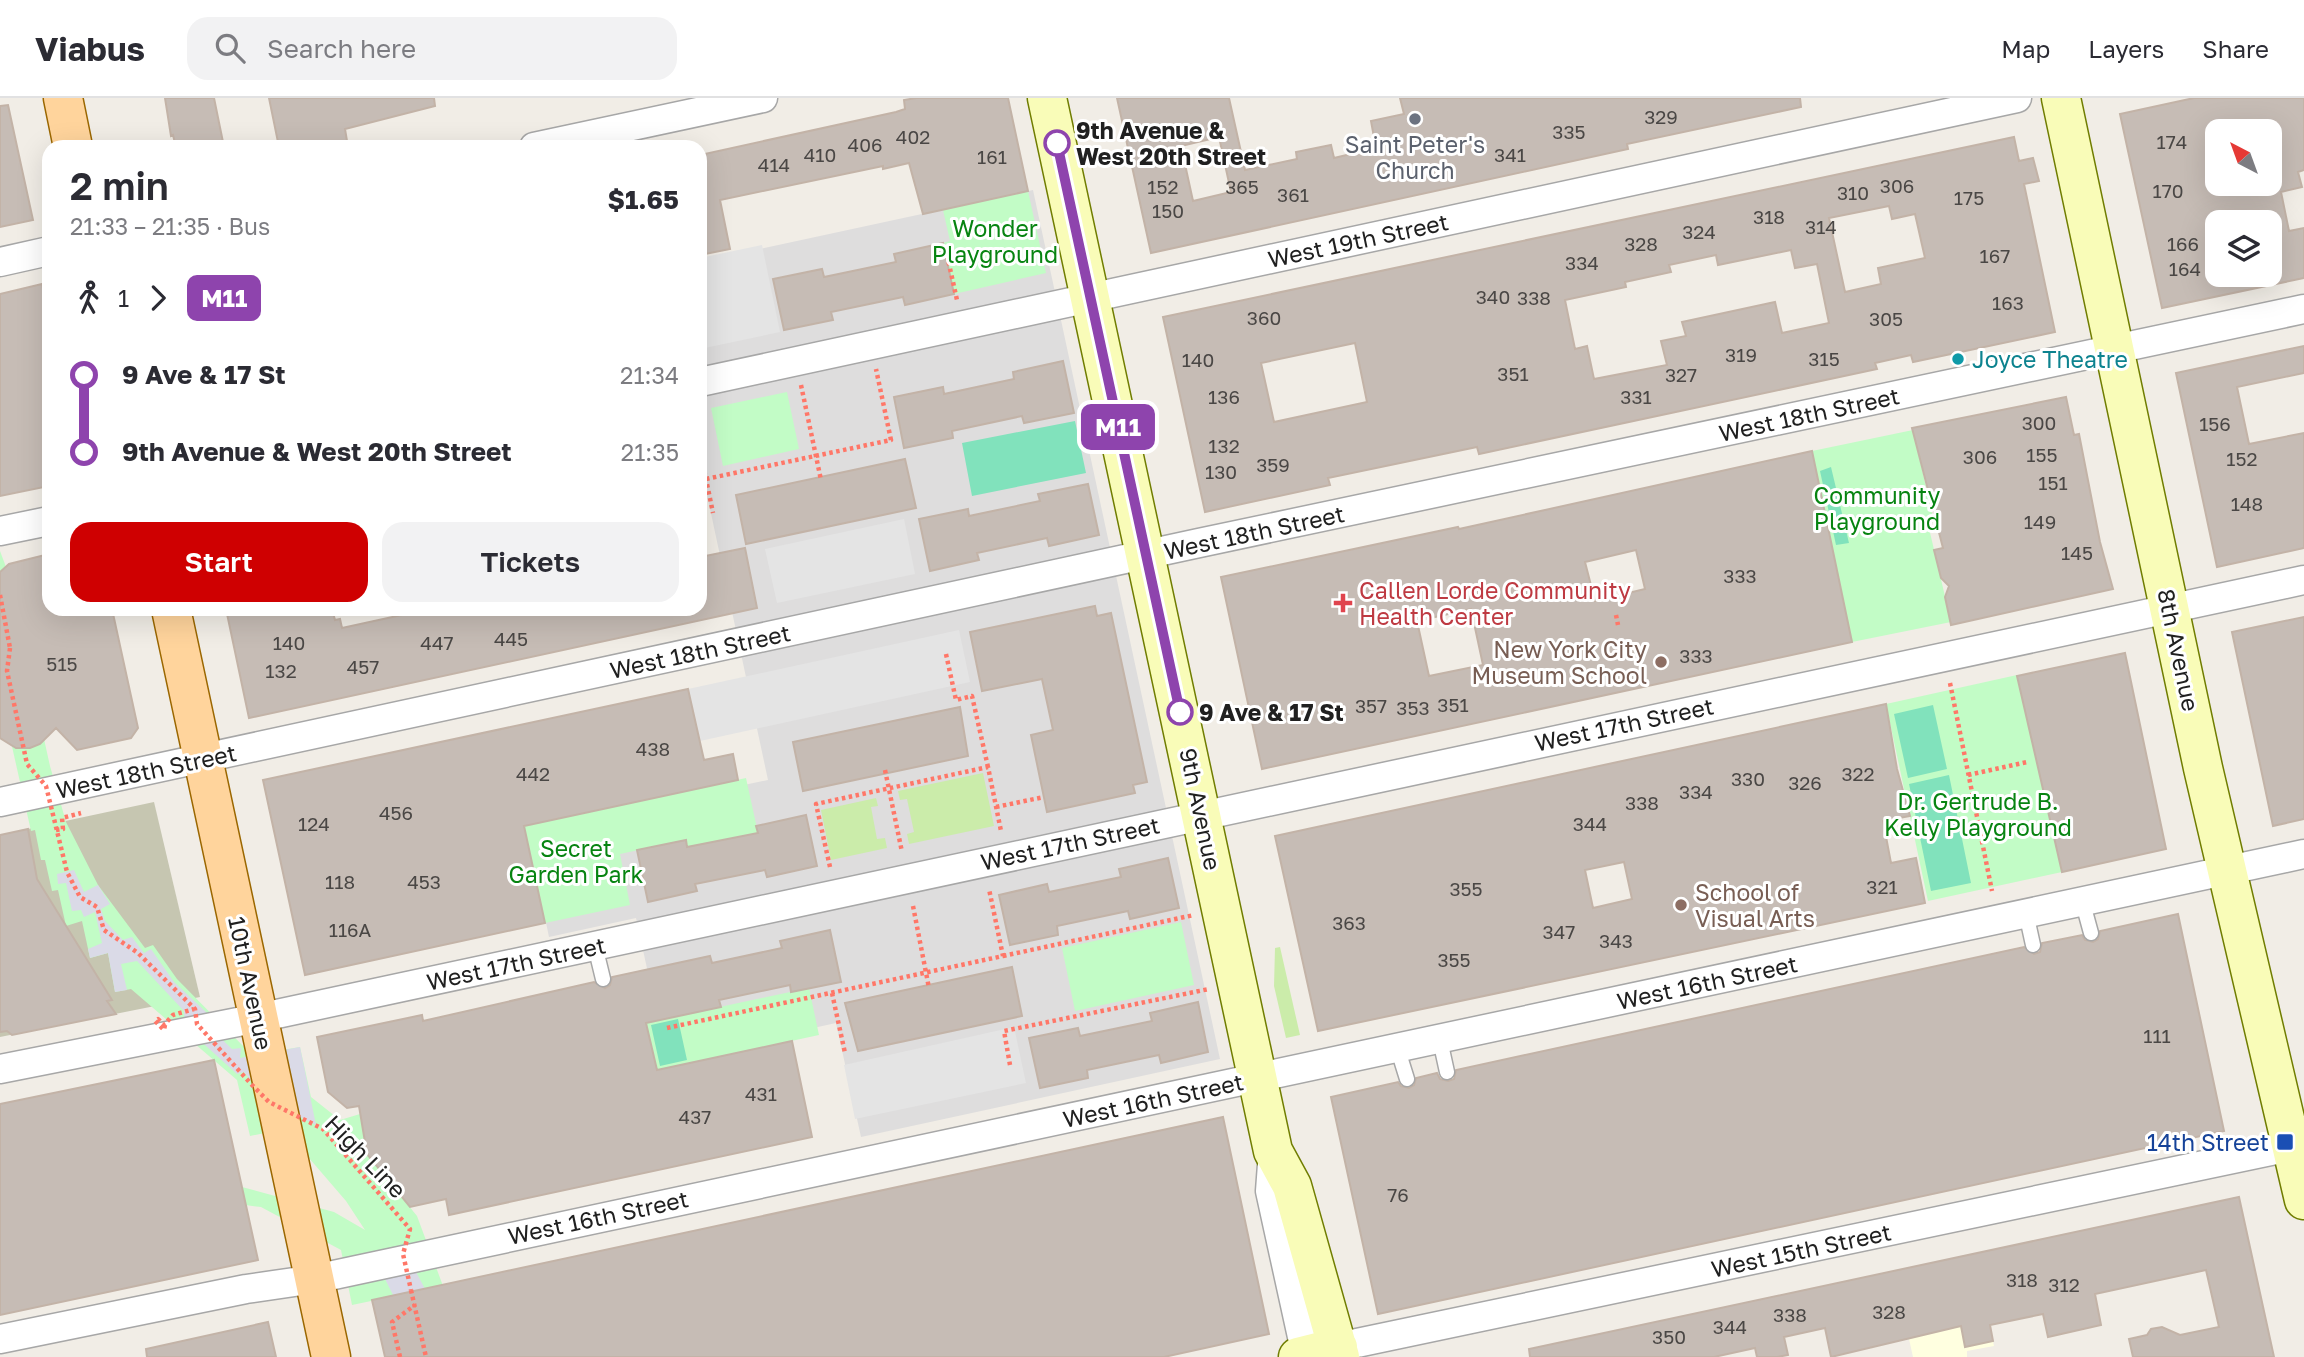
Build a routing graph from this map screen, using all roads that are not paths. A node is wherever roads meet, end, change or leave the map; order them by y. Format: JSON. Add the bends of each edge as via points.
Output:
{"nodes":[{"id":1,"x":63,"y":98,"type":"edge"},
{"id":2,"x":763,"y":98,"type":"edge"},
{"id":3,"x":1047,"y":98,"type":"edge"},
{"id":4,"x":2017,"y":98,"type":"edge"},
{"id":5,"x":2061,"y":98,"type":"edge"},
{"id":6,"x":72,"y":140,"type":"edge"},
{"id":7,"x":567,"y":140,"type":"edge"},
{"id":8,"x":42,"y":253,"type":"edge"},
{"id":9,"x":0,"y":262,"type":"edge"},
{"id":10,"x":1090,"y":298,"type":"junction"},
{"id":11,"x":2304,"y":309,"type":"edge"},
{"id":12,"x":2115,"y":349,"type":"junction"},
{"id":13,"x":707,"y":380,"type":"edge"},
{"id":14,"x":42,"y":522,"type":"edge"},
{"id":15,"x":0,"y":531,"type":"edge"},
{"id":16,"x":1144,"y":555,"type":"junction"},
{"id":17,"x":2304,"y":580,"type":"edge"},
{"id":18,"x":2170,"y":608,"type":"junction"},
{"id":19,"x":172,"y":616,"type":"edge"},
{"id":20,"x":203,"y":759,"type":"junction"},
{"id":21,"x":0,"y":802,"type":"edge"},
{"id":22,"x":1203,"y":815,"type":"junction"},
{"id":23,"x":2304,"y":854,"type":"edge"},
{"id":24,"x":2226,"y":870,"type":"junction"},
{"id":25,"x":2082,"y":900,"type":"junction"},
{"id":26,"x":2026,"y":913,"type":"junction"},
{"id":27,"x":2091,"y":933,"type":"dead end"},
{"id":28,"x":2033,"y":945,"type":"dead end"},
{"id":29,"x":595,"y":946,"type":"junction"},
{"id":30,"x":603,"y":979,"type":"dead end"},
{"id":31,"x":258,"y":1018,"type":"junction"},
{"id":32,"x":1440,"y":1040,"type":"junction"},
{"id":33,"x":1398,"y":1049,"type":"junction"},
{"id":34,"x":0,"y":1069,"type":"edge"},
{"id":35,"x":1447,"y":1072,"type":"dead end"},
{"id":36,"x":1259,"y":1078,"type":"junction"},
{"id":37,"x":1407,"y":1080,"type":"dead end"},
{"id":38,"x":2298,"y":1145,"type":"edge"},
{"id":39,"x":2304,"y":1200,"type":"edge"},
{"id":40,"x":315,"y":1279,"type":"junction"},
{"id":41,"x":0,"y":1339,"type":"edge"},
{"id":42,"x":1321,"y":1354,"type":"edge"},
{"id":43,"x":331,"y":1357,"type":"edge"}],
"edges":[{"from":1,"to":6,"type":"main road"},
{"from":2,"to":7,"type":"street"},
{"from":3,"to":10,"type":"main road","name":"9th Avenue"},
{"from":4,"to":10,"type":"street","name":"West 19th Street"},
{"from":5,"to":12,"type":"main road","name":"8th Avenue"},
{"from":8,"to":9,"type":"street"},
{"from":10,"to":13,"type":"street","name":"West 19th Street"},
{"from":10,"to":16,"type":"main road","name":"9th Avenue"},
{"from":11,"to":12,"type":"street","name":"West 18th Street"},
{"from":12,"to":16,"type":"street","name":"West 18th Street"},
{"from":12,"to":18,"type":"main road","name":"8th Avenue"},
{"from":14,"to":15,"type":"street"},
{"from":16,"to":20,"type":"street","name":"West 18th Street"},
{"from":16,"to":22,"type":"main road","name":"9th Avenue"},
{"from":17,"to":18,"type":"street","name":"West 17th Street"},
{"from":18,"to":22,"type":"street","name":"West 17th Street"},
{"from":18,"to":24,"type":"main road","name":"8th Avenue"},
{"from":19,"to":20,"type":"main road","name":"10th Avenue"},
{"from":20,"to":21,"type":"street","name":"West 18th Street"},
{"from":20,"to":31,"type":"main road","name":"10th Avenue"},
{"from":22,"to":29,"type":"street","name":"West 17th Street"},
{"from":22,"to":36,"type":"main road","name":"9th Avenue"},
{"from":23,"to":24,"type":"street","name":"West 16th Street"},
{"from":24,"to":25,"type":"street","name":"West 16th Street"},
{"from":24,"to":38,"type":"main road","name":"8th Avenue"},
{"from":25,"to":26,"type":"street","name":"West 16th Street"},
{"from":25,"to":27,"type":"lane"},
{"from":26,"to":28,"type":"lane"},
{"from":26,"to":32,"type":"street","name":"West 16th Street"},
{"from":29,"to":30,"type":"lane"},
{"from":29,"to":31,"type":"street","name":"West 17th Street"},
{"from":31,"to":34,"type":"street","name":"West 17th Street"},
{"from":31,"to":40,"type":"main road","name":"10th Avenue"},
{"from":32,"to":33,"type":"street","name":"West 16th Street"},
{"from":32,"to":35,"type":"lane"},
{"from":33,"to":36,"type":"street","name":"West 16th Street"},
{"from":33,"to":37,"type":"lane"},
{"from":36,"to":40,"type":"street","name":"West 16th Street"},
{"from":36,"to":42,"type":"main road","name":"9th Avenue","via":[[1273,1151],[1292,1186]]},
{"from":38,"to":39,"type":"main road","name":"8th Avenue"},
{"from":38,"to":42,"type":"street","name":"West 15th Street"},
{"from":40,"to":41,"type":"street","name":"West 16th Street"},
{"from":40,"to":43,"type":"main road","name":"10th Avenue"}]}
